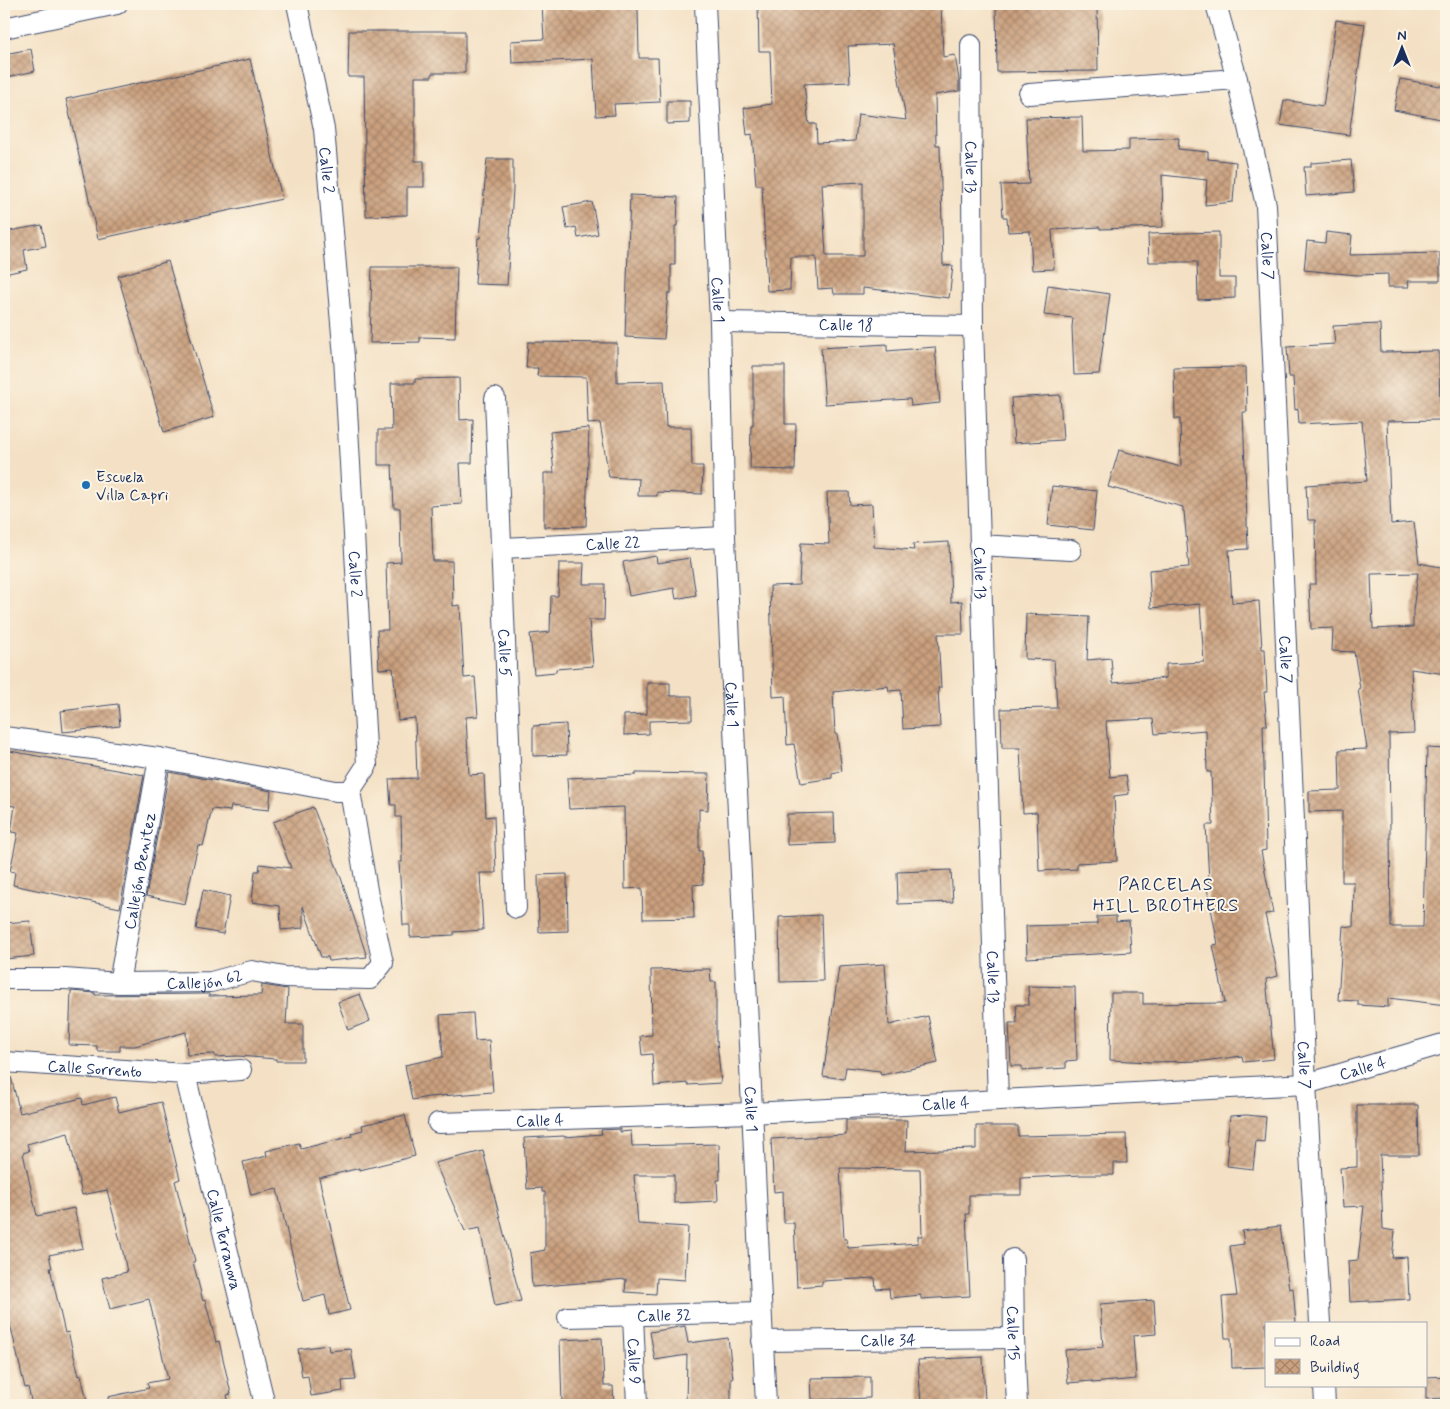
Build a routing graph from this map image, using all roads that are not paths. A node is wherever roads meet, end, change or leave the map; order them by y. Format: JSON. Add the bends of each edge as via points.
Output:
{"nodes":[{"id":1,"x":117,"y":4,"type":"edge"},
{"id":2,"x":297,"y":4,"type":"edge"},
{"id":3,"x":705,"y":4,"type":"edge"},
{"id":4,"x":1216,"y":4,"type":"edge"},
{"id":5,"x":4,"y":28,"type":"edge"},
{"id":6,"x":971,"y":45,"type":"dead end"},
{"id":7,"x":1237,"y":79,"type":"junction"},
{"id":8,"x":1030,"y":94,"type":"dead end"},
{"id":9,"x":720,"y":322,"type":"junction"},
{"id":10,"x":972,"y":326,"type":"junction"},
{"id":11,"x":496,"y":398,"type":"dead end"},
{"id":12,"x":725,"y":537,"type":"junction"},
{"id":13,"x":979,"y":545,"type":"junction"},
{"id":14,"x":502,"y":548,"type":"junction"},
{"id":15,"x":1071,"y":550,"type":"dead end"},
{"id":16,"x":4,"y":737,"type":"edge"},
{"id":17,"x":159,"y":758,"type":"junction"},
{"id":18,"x":350,"y":791,"type":"junction"},
{"id":19,"x":516,"y":908,"type":"dead end"},
{"id":20,"x":4,"y":979,"type":"edge"},
{"id":21,"x":119,"y":983,"type":"junction"},
{"id":22,"x":1446,"y":1043,"type":"edge"},
{"id":23,"x":4,"y":1062,"type":"edge"},
{"id":24,"x":241,"y":1070,"type":"dead end"},
{"id":25,"x":185,"y":1074,"type":"junction"},
{"id":26,"x":1306,"y":1084,"type":"junction"},
{"id":27,"x":998,"y":1100,"type":"junction"},
{"id":28,"x":752,"y":1112,"type":"junction"},
{"id":29,"x":438,"y":1123,"type":"dead end"},
{"id":30,"x":1013,"y":1259,"type":"dead end"},
{"id":31,"x":761,"y":1312,"type":"junction"},
{"id":32,"x":633,"y":1316,"type":"junction"},
{"id":33,"x":568,"y":1317,"type":"dead end"},
{"id":34,"x":1320,"y":1322,"type":"edge"},
{"id":35,"x":1014,"y":1338,"type":"junction"},
{"id":36,"x":762,"y":1341,"type":"junction"},
{"id":37,"x":1324,"y":1386,"type":"edge"},
{"id":38,"x":265,"y":1405,"type":"edge"},
{"id":39,"x":638,"y":1405,"type":"edge"},
{"id":40,"x":766,"y":1405,"type":"edge"},
{"id":41,"x":1017,"y":1405,"type":"edge"},
{"id":42,"x":1325,"y":1405,"type":"edge"}],
"edges":[{"from":1,"to":5,"type":"street"},
{"from":2,"to":18,"type":"street","name":"Calle 2","via":[[324,128],[344,357],[366,765]]},
{"from":3,"to":9,"type":"street","name":"Calle 1"},
{"from":4,"to":7,"type":"street","name":"Calle 7"},
{"from":6,"to":10,"type":"street","name":"Calle 13"},
{"from":7,"to":8,"type":"street"},
{"from":7,"to":26,"type":"street","name":"Calle 7","via":[[1266,205]]},
{"from":9,"to":10,"type":"street","name":"Calle 18"},
{"from":9,"to":12,"type":"street","name":"Calle 1"},
{"from":10,"to":13,"type":"street","name":"Calle 13"},
{"from":11,"to":14,"type":"street","name":"Calle 5"},
{"from":12,"to":14,"type":"street","name":"Calle 22"},
{"from":12,"to":28,"type":"street","name":"Calle 1"},
{"from":13,"to":15,"type":"street"},
{"from":13,"to":27,"type":"street","name":"Calle 13"},
{"from":14,"to":19,"type":"street","name":"Calle 5"},
{"from":16,"to":17,"type":"street"},
{"from":17,"to":18,"type":"street"},
{"from":17,"to":21,"type":"street","name":"Callejón Benitez"},
{"from":18,"to":21,"type":"street","name":"Callejón 62","via":[[366,890],[383,963],[370,979],[284,977],[252,971],[211,982]]},
{"from":20,"to":21,"type":"street","name":"Callejón 62"},
{"from":22,"to":26,"type":"street","name":"Calle 4"},
{"from":23,"to":25,"type":"street","name":"Calle Sorrento"},
{"from":24,"to":25,"type":"street","name":"Calle Sorrento"},
{"from":25,"to":38,"type":"street","name":"Calle Terranova"},
{"from":26,"to":27,"type":"street","name":"Calle 4"},
{"from":26,"to":34,"type":"street","name":"Calle 7"},
{"from":27,"to":28,"type":"street","name":"Calle 4"},
{"from":28,"to":29,"type":"street","name":"Calle 4"},
{"from":28,"to":31,"type":"street","name":"Calle 1"},
{"from":30,"to":35,"type":"street","name":"Calle 15"},
{"from":31,"to":32,"type":"street","name":"Calle 32"},
{"from":31,"to":36,"type":"street","name":"Calle 1"},
{"from":32,"to":33,"type":"street","name":"Calle 32"},
{"from":32,"to":39,"type":"street","name":"Calle 9"},
{"from":35,"to":36,"type":"street","name":"Calle 34"},
{"from":35,"to":41,"type":"street","name":"Calle 15"},
{"from":36,"to":40,"type":"street","name":"Calle 1"},
{"from":37,"to":42,"type":"street"}]}
